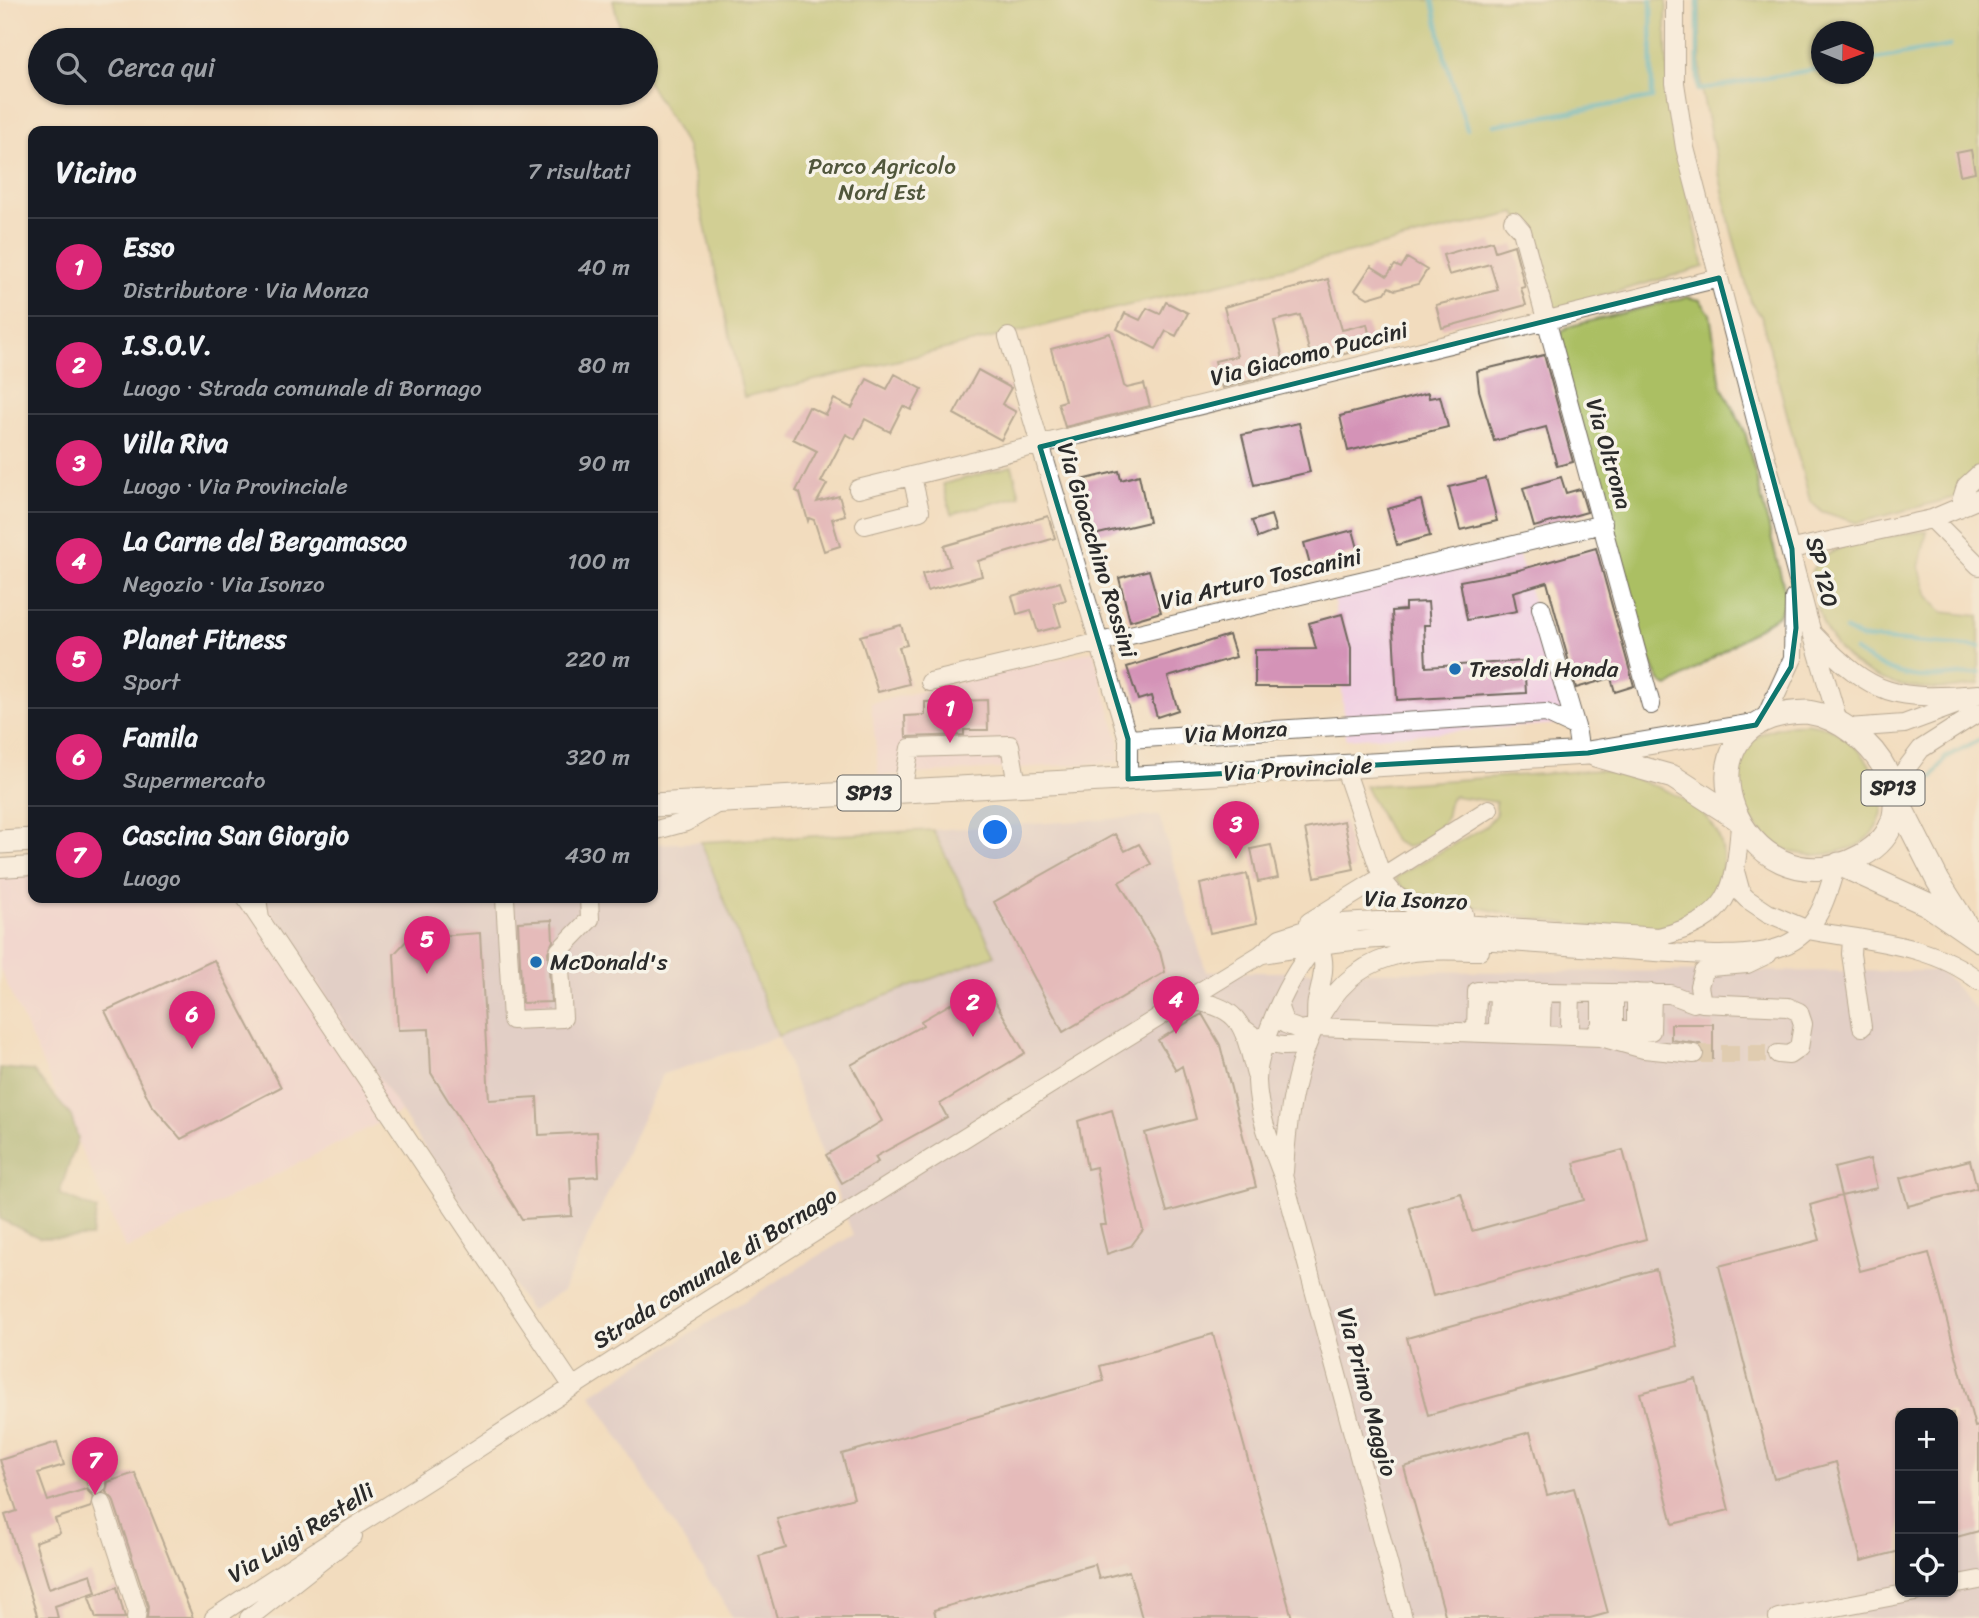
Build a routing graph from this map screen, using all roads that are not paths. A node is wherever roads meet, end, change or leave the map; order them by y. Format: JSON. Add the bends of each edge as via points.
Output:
{"nodes":[{"id":1,"x":1675,"y":0,"type":"edge"},
{"id":2,"x":1513,"y":220,"type":"dead end"},
{"id":3,"x":1719,"y":278,"type":"junction"},
{"id":4,"x":1546,"y":320,"type":"junction"},
{"id":5,"x":1008,"y":337,"type":"dead end"},
{"id":6,"x":1040,"y":447,"type":"junction"},
{"id":7,"x":1979,"y":474,"type":"edge"},
{"id":8,"x":912,"y":477,"type":"junction"},
{"id":9,"x":858,"y":489,"type":"dead end"},
{"id":10,"x":1979,"y":499,"type":"edge"},
{"id":11,"x":1959,"y":508,"type":"junction"},
{"id":12,"x":1932,"y":519,"type":"junction"},
{"id":13,"x":1603,"y":524,"type":"junction"},
{"id":14,"x":865,"y":525,"type":"dead end"},
{"id":15,"x":1791,"y":549,"type":"junction"},
{"id":16,"x":1979,"y":566,"type":"edge"},
{"id":17,"x":1541,"y":608,"type":"dead end"},
{"id":18,"x":1811,"y":632,"type":"junction"},
{"id":19,"x":1100,"y":642,"type":"junction"},
{"id":20,"x":930,"y":682,"type":"dead end"},
{"id":21,"x":1979,"y":695,"type":"edge"},
{"id":22,"x":1651,"y":705,"type":"dead end"},
{"id":23,"x":1979,"y":712,"type":"edge"},
{"id":24,"x":1760,"y":723,"type":"junction"},
{"id":25,"x":1843,"y":724,"type":"junction"},
{"id":26,"x":1576,"y":727,"type":"junction"},
{"id":27,"x":1128,"y":739,"type":"junction"},
{"id":28,"x":1584,"y":753,"type":"junction"},
{"id":29,"x":1344,"y":766,"type":"junction"},
{"id":30,"x":1128,"y":779,"type":"junction"},
{"id":31,"x":1017,"y":785,"type":"junction"},
{"id":32,"x":1893,"y":790,"type":"junction"},
{"id":33,"x":902,"y":791,"type":"junction"},
{"id":34,"x":721,"y":801,"type":"junction"},
{"id":35,"x":658,"y":805,"type":"edge"},
{"id":36,"x":1489,"y":809,"type":"dead end"},
{"id":37,"x":1738,"y":821,"type":"junction"},
{"id":38,"x":658,"y":830,"type":"edge"},
{"id":39,"x":28,"y":841,"type":"edge"},
{"id":40,"x":0,"y":842,"type":"edge"},
{"id":41,"x":1838,"y":864,"type":"junction"},
{"id":42,"x":28,"y":866,"type":"edge"},
{"id":43,"x":0,"y":868,"type":"edge"},
{"id":44,"x":1735,"y":871,"type":"junction"},
{"id":45,"x":1382,"y":877,"type":"junction"},
{"id":46,"x":249,"y":903,"type":"edge"},
{"id":47,"x":258,"y":903,"type":"edge"},
{"id":48,"x":505,"y":903,"type":"edge"},
{"id":49,"x":589,"y":903,"type":"edge"},
{"id":50,"x":260,"y":919,"type":"junction"},
{"id":51,"x":1426,"y":922,"type":"junction"},
{"id":52,"x":1808,"y":930,"type":"junction"},
{"id":53,"x":1571,"y":933,"type":"junction"},
{"id":54,"x":1289,"y":936,"type":"junction"},
{"id":55,"x":1975,"y":937,"type":"edge"},
{"id":56,"x":1852,"y":939,"type":"junction"},
{"id":57,"x":1319,"y":946,"type":"junction"},
{"id":58,"x":1783,"y":946,"type":"junction"},
{"id":59,"x":1673,"y":953,"type":"junction"},
{"id":60,"x":1260,"y":955,"type":"junction"},
{"id":61,"x":1979,"y":981,"type":"edge"},
{"id":62,"x":1536,"y":992,"type":"junction"},
{"id":63,"x":1626,"y":993,"type":"junction"},
{"id":64,"x":1700,"y":997,"type":"junction"},
{"id":65,"x":1186,"y":1000,"type":"junction"},
{"id":66,"x":1279,"y":1008,"type":"junction"},
{"id":67,"x":1315,"y":1027,"type":"junction"},
{"id":68,"x":1535,"y":1027,"type":"junction"},
{"id":69,"x":1862,"y":1027,"type":"dead end"},
{"id":70,"x":1244,"y":1029,"type":"junction"},
{"id":71,"x":1476,"y":1030,"type":"junction"},
{"id":72,"x":1619,"y":1030,"type":"junction"},
{"id":73,"x":1266,"y":1043,"type":"junction"},
{"id":74,"x":1694,"y":1054,"type":"tunnel mouth"},
{"id":75,"x":1778,"y":1054,"type":"tunnel mouth"},
{"id":76,"x":1060,"y":1079,"type":"joint"},
{"id":77,"x":1257,"y":1079,"type":"junction"},
{"id":78,"x":1284,"y":1178,"type":"junction"},
{"id":79,"x":573,"y":1387,"type":"junction"},
{"id":80,"x":397,"y":1501,"type":"junction"},
{"id":81,"x":102,"y":1503,"type":"dead end"},
{"id":82,"x":1979,"y":1580,"type":"edge"},
{"id":83,"x":1958,"y":1584,"type":"edge"},
{"id":84,"x":1895,"y":1596,"type":"edge"},
{"id":85,"x":136,"y":1618,"type":"edge"},
{"id":86,"x":214,"y":1618,"type":"edge"},
{"id":87,"x":249,"y":1618,"type":"edge"},
{"id":88,"x":1403,"y":1618,"type":"edge"},
{"id":89,"x":1778,"y":1618,"type":"edge"}],
"edges":[{"from":1,"to":3,"type":"street","name":"SP 120","via":[[1679,113]]},
{"from":2,"to":4,"type":"street","name":"Via Oltrona","via":[[1523,236]]},
{"from":3,"to":4,"type":"street","name":"Via Giacomo Puccini"},
{"from":3,"to":15,"type":"street","name":"SP 120"},
{"from":4,"to":6,"type":"street","name":"Via Giacomo Puccini"},
{"from":4,"to":13,"type":"street","name":"Via Oltrona"},
{"from":5,"to":6,"type":"street","name":"Via Gioacchino Rossini"},
{"from":6,"to":8,"type":"street","name":"Via Giacomo Puccini"},
{"from":6,"to":19,"type":"street","name":"Via Gioacchino Rossini"},
{"from":7,"to":11,"type":"street","via":[[1966,486]]},
{"from":8,"to":9,"type":"street","name":"Via Giacomo Puccini"},
{"from":8,"to":14,"type":"street","via":[[920,511]]},
{"from":10,"to":11,"type":"street"},
{"from":11,"to":12,"type":"street"},
{"from":12,"to":15,"type":"street"},
{"from":12,"to":16,"type":"street"},
{"from":13,"to":19,"type":"street","name":"Via Arturo Toscanini"},
{"from":13,"to":22,"type":"street","name":"Via Oltrona"},
{"from":15,"to":18,"type":"street","name":"SP 120"},
{"from":15,"to":24,"type":"street","via":[[1795,649],[1791,667]]},
{"from":17,"to":26,"type":"street"},
{"from":18,"to":21,"type":"street","via":[[1860,677],[1894,693],[1921,698]]},
{"from":18,"to":25,"type":"street","name":"SP 120"},
{"from":19,"to":20,"type":"street","name":"Via Arturo Toscanini"},
{"from":19,"to":27,"type":"street","name":"Via Gioacchino Rossini"},
{"from":21,"to":25,"type":"street","via":[[1904,724]]},
{"from":23,"to":32,"type":"street","via":[[1921,749]]},
{"from":24,"to":25,"type":"main road","number":"SP13","via":[[1807,712]]},
{"from":24,"to":28,"type":"main road","name":"Via Provinciale","number":"SP13"},
{"from":24,"to":37,"type":"main road","via":[[1738,743],[1729,767],[1730,801]]},
{"from":25,"to":32,"type":"main road","number":"SP13","via":[[1882,762]]},
{"from":26,"to":27,"type":"street","name":"Via Monza","via":[[1546,713]]},
{"from":26,"to":28,"type":"street"},
{"from":27,"to":30,"type":"street","name":"Via Gioacchino Rossini"},
{"from":28,"to":29,"type":"main road","name":"Via Provinciale","number":"SP13"},
{"from":28,"to":37,"type":"main road","name":"Via Provinciale","number":"SP13","via":[[1674,777]]},
{"from":29,"to":30,"type":"main road","name":"Via Provinciale","number":"SP13"},
{"from":29,"to":45,"type":"street"},
{"from":30,"to":31,"type":"main road","name":"Via Provinciale","number":"SP13"},
{"from":31,"to":33,"type":"main road","number":"SP13"},
{"from":31,"to":33,"type":"street","via":[[1010,745],[910,748]]},
{"from":32,"to":41,"type":"main road","number":"SP13","via":[[1891,820],[1878,842],[1865,854]]},
{"from":32,"to":55,"type":"main road","number":"SP13","via":[[1938,881]]},
{"from":33,"to":34,"type":"main road","number":"SP13"},
{"from":34,"to":35,"type":"main road","number":"SP13"},
{"from":34,"to":38,"type":"street","via":[[686,822]]},
{"from":36,"to":45,"type":"street"},
{"from":37,"to":41,"type":"main road","number":"SP13","via":[[1775,858],[1803,866]]},
{"from":37,"to":44,"type":"street","name":"Via Isonzo"},
{"from":39,"to":40,"type":"main road"},
{"from":41,"to":52,"type":"street","via":[[1826,899]]},
{"from":41,"to":55,"type":"main road","number":"SP13","via":[[1927,904]]},
{"from":42,"to":43,"type":"street"},
{"from":44,"to":52,"type":"street","via":[[1747,899]]},
{"from":44,"to":53,"type":"street","name":"Via Isonzo","via":[[1721,905],[1694,928],[1659,937]]},
{"from":45,"to":53,"type":"street","via":[[1398,898],[1419,907]]},
{"from":45,"to":54,"type":"street"},
{"from":46,"to":50,"type":"street"},
{"from":47,"to":50,"type":"street"},
{"from":48,"to":49,"type":"street","via":[[512,1020],[563,1018],[559,951],[590,919]]},
{"from":50,"to":79,"type":"street"},
{"from":51,"to":53,"type":"street","name":"Via Isonzo"},
{"from":51,"to":54,"type":"street","name":"Via Isonzo","via":[[1323,924]]},
{"from":51,"to":57,"type":"street","via":[[1331,934]]},
{"from":52,"to":56,"type":"street"},
{"from":52,"to":58,"type":"street"},
{"from":54,"to":57,"type":"street","via":[[1307,936]]},
{"from":54,"to":60,"type":"street","name":"Via Isonzo"},
{"from":56,"to":61,"type":"street","via":[[1937,955]]},
{"from":56,"to":69,"type":"street"},
{"from":57,"to":59,"type":"street","via":[[1373,938],[1441,938]]},
{"from":57,"to":60,"type":"street"},
{"from":57,"to":66,"type":"street","name":"Via Primo Maggio","via":[[1294,974]]},
{"from":57,"to":67,"type":"street","name":"Via Primo Maggio","via":[[1323,967]]},
{"from":58,"to":59,"type":"street","via":[[1752,952]]},
{"from":58,"to":64,"type":"street","via":[[1747,964],[1710,967],[1703,972]]},
{"from":59,"to":67,"type":"street","name":"Via Primo Maggio","via":[[1464,951],[1393,956],[1345,981]]},
{"from":60,"to":65,"type":"street","name":"Via Isonzo"},
{"from":62,"to":63,"type":"street"},
{"from":62,"to":68,"type":"street"},
{"from":62,"to":68,"type":"street"},
{"from":62,"to":68,"type":"street"},
{"from":62,"to":71,"type":"street","via":[[1477,991]]},
{"from":63,"to":64,"type":"street","via":[[1670,994],[1694,1003]]},
{"from":63,"to":72,"type":"street"},
{"from":63,"to":72,"type":"street"},
{"from":63,"to":72,"type":"street","via":[[1651,1031]]},
{"from":64,"to":75,"type":"street","via":[[1702,1003],[1788,1007],[1799,1012],[1803,1024],[1799,1048],[1788,1055]]},
{"from":65,"to":70,"type":"street","via":[[1224,1007]]},
{"from":65,"to":76,"type":"street","name":"Via Isonzo"},
{"from":66,"to":67,"type":"street","via":[[1281,1019],[1292,1028]]},
{"from":66,"to":73,"type":"street","name":"Via Primo Maggio"},
{"from":67,"to":71,"type":"street"},
{"from":67,"to":73,"type":"street","via":[[1300,1042],[1283,1048]]},
{"from":67,"to":78,"type":"street","name":"Via Primo Maggio","via":[[1291,1098]]},
{"from":68,"to":71,"type":"street"},
{"from":68,"to":72,"type":"street"},
{"from":70,"to":73,"type":"street"},
{"from":70,"to":77,"type":"street","name":"Via Primo Maggio"},
{"from":71,"to":74,"type":"street","via":[[1601,1037],[1644,1049]]},
{"from":73,"to":77,"type":"street","name":"Via Primo Maggio"},
{"from":76,"to":79,"type":"street","name":"Strada comunale di Bornago"},
{"from":77,"to":78,"type":"street","name":"Via Primo Maggio","via":[[1266,1133]]},
{"from":78,"to":88,"type":"street","name":"Via Primo Maggio"},
{"from":79,"to":80,"type":"street","name":"Strada comunale di Bornago"},
{"from":80,"to":86,"type":"street","name":"Via Luigi Restelli","via":[[315,1549]]},
{"from":80,"to":87,"type":"street","name":"Via Luigi Restelli"},
{"from":81,"to":85,"type":"street"},
{"from":82,"to":83,"type":"street"},
{"from":84,"to":89,"type":"street"}]}
